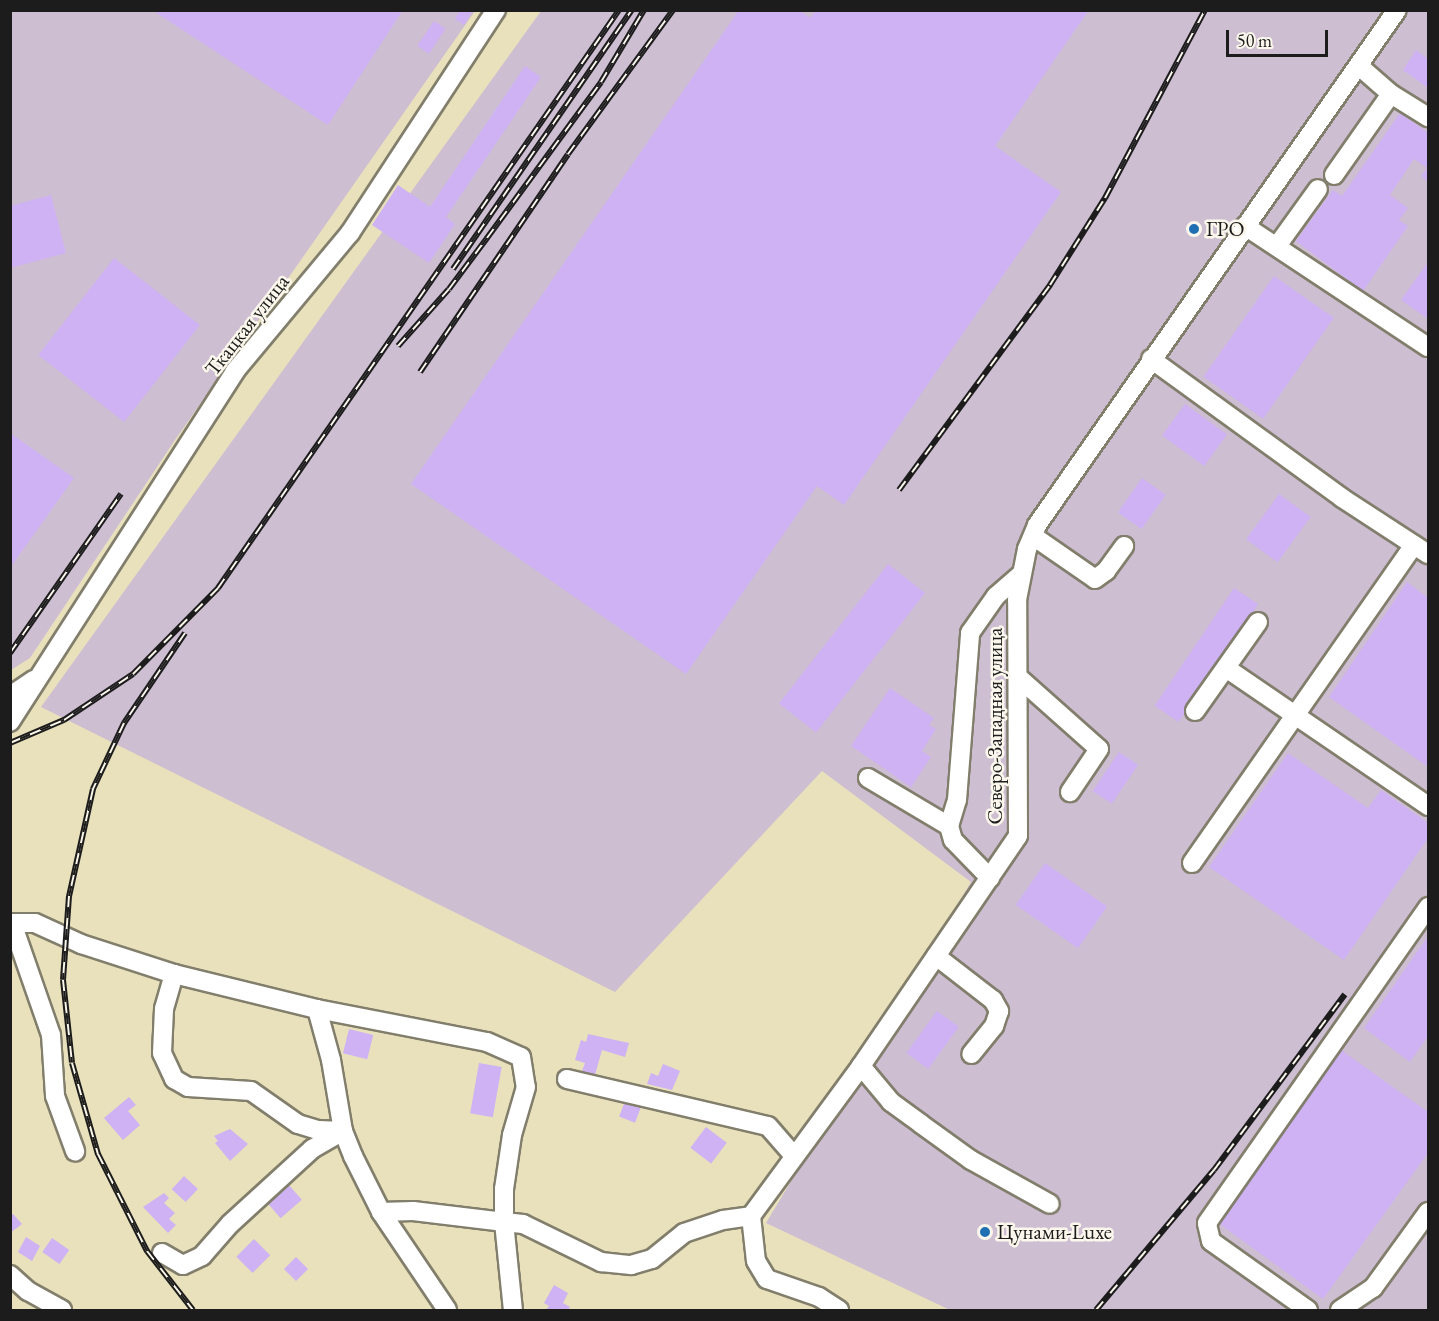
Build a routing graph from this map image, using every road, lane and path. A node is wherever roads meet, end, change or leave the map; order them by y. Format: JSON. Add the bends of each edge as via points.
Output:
{"nodes":[{"id":1,"x":496,"y":10,"type":"edge"},
{"id":2,"x":1397,"y":10,"type":"edge"},
{"id":3,"x":1359,"y":66,"type":"junction"},
{"id":4,"x":1391,"y":94,"type":"junction"},
{"id":5,"x":1428,"y":117,"type":"edge"},
{"id":6,"x":1334,"y":175,"type":"dead end"},
{"id":7,"x":1318,"y":189,"type":"dead end"},
{"id":8,"x":1242,"y":231,"type":"junction"},
{"id":9,"x":1277,"y":246,"type":"junction"},
{"id":10,"x":1428,"y":347,"type":"edge"},
{"id":11,"x":1151,"y":359,"type":"junction"},
{"id":12,"x":1033,"y":536,"type":"junction"},
{"id":13,"x":1125,"y":546,"type":"dead end"},
{"id":14,"x":1421,"y":550,"type":"edge"},
{"id":15,"x":1020,"y":575,"type":"junction"},
{"id":16,"x":1258,"y":622,"type":"dead end"},
{"id":17,"x":1226,"y":668,"type":"junction"},
{"id":18,"x":43,"y":673,"type":"junction"},
{"id":19,"x":1018,"y":677,"type":"junction"},
{"id":20,"x":10,"y":696,"type":"edge"},
{"id":21,"x":1195,"y":711,"type":"dead end"},
{"id":22,"x":1294,"y":715,"type":"junction"},
{"id":23,"x":10,"y":722,"type":"edge"},
{"id":24,"x":868,"y":778,"type":"dead end"},
{"id":25,"x":1070,"y":792,"type":"dead end"},
{"id":26,"x":1428,"y":806,"type":"edge"},
{"id":27,"x":949,"y":826,"type":"junction"},
{"id":28,"x":1191,"y":863,"type":"dead end"},
{"id":29,"x":990,"y":878,"type":"junction"},
{"id":30,"x":1428,"y":908,"type":"edge"},
{"id":31,"x":11,"y":923,"type":"edge"},
{"id":32,"x":936,"y":956,"type":"junction"},
{"id":33,"x":174,"y":974,"type":"junction"},
{"id":34,"x":317,"y":1009,"type":"junction"},
{"id":35,"x":971,"y":1054,"type":"dead end"},
{"id":36,"x":861,"y":1066,"type":"junction"},
{"id":37,"x":567,"y":1079,"type":"dead end"},
{"id":38,"x":343,"y":1131,"type":"junction"},
{"id":39,"x":75,"y":1151,"type":"dead end"},
{"id":40,"x":793,"y":1155,"type":"junction"},
{"id":41,"x":1050,"y":1204,"type":"dead end"},
{"id":42,"x":381,"y":1212,"type":"junction"},
{"id":43,"x":1428,"y":1212,"type":"edge"},
{"id":44,"x":751,"y":1216,"type":"junction"},
{"id":45,"x":504,"y":1222,"type":"junction"},
{"id":46,"x":162,"y":1253,"type":"dead end"},
{"id":47,"x":11,"y":1278,"type":"edge"},
{"id":48,"x":62,"y":1311,"type":"edge"},
{"id":49,"x":447,"y":1311,"type":"edge"},
{"id":50,"x":513,"y":1311,"type":"edge"},
{"id":51,"x":839,"y":1311,"type":"edge"},
{"id":52,"x":1308,"y":1311,"type":"edge"},
{"id":53,"x":1340,"y":1311,"type":"edge"}],
"edges":[{"from":1,"to":18,"type":"street","name":"Ткацкая улица","via":[[350,233],[236,371]]},
{"from":2,"to":3,"type":"street","name":"Северо-Западная улица"},
{"from":3,"to":4,"type":"street"},
{"from":3,"to":8,"type":"street","name":"Северо-Западная улица"},
{"from":4,"to":5,"type":"street"},
{"from":4,"to":6,"type":"street"},
{"from":7,"to":9,"type":"street"},
{"from":8,"to":9,"type":"street"},
{"from":8,"to":11,"type":"street","name":"Северо-Западная улица"},
{"from":9,"to":10,"type":"street"},
{"from":11,"to":12,"type":"street","name":"Северо-Западная улица","via":[[1051,502]]},
{"from":11,"to":14,"type":"street","via":[[1342,498]]},
{"from":12,"to":13,"type":"street","via":[[1095,579]]},
{"from":12,"to":15,"type":"street","name":"Северо-Западная улица"},
{"from":14,"to":22,"type":"street"},
{"from":15,"to":19,"type":"street","name":"Северо-Западная улица"},
{"from":15,"to":27,"type":"street","via":[[996,596],[970,633],[957,800]]},
{"from":16,"to":17,"type":"street"},
{"from":17,"to":21,"type":"street"},
{"from":17,"to":22,"type":"street"},
{"from":18,"to":20,"type":"street","name":"Ткацкая улица"},
{"from":18,"to":23,"type":"street","name":"Ткацкая улица"},
{"from":19,"to":25,"type":"street","via":[[1099,749]]},
{"from":19,"to":29,"type":"street","name":"Северо-Западная улица","via":[[1018,836]]},
{"from":22,"to":26,"type":"street"},
{"from":22,"to":28,"type":"street"},
{"from":24,"to":27,"type":"street"},
{"from":27,"to":29,"type":"street","via":[[953,840]]},
{"from":29,"to":32,"type":"street","name":"Северо-Западная улица"},
{"from":30,"to":52,"type":"street","via":[[1207,1223],[1211,1241]]},
{"from":31,"to":33,"type":"street","via":[[35,923],[81,944]]},
{"from":31,"to":39,"type":"street","via":[[51,1035],[55,1096]]},
{"from":32,"to":35,"type":"street","via":[[993,1000],[999,1011],[994,1026]]},
{"from":32,"to":36,"type":"street","name":"Северо-Западная улица"},
{"from":33,"to":34,"type":"street"},
{"from":33,"to":38,"type":"street","via":[[164,1009],[162,1053],[174,1079],[188,1087],[251,1091],[297,1124]]},
{"from":34,"to":38,"type":"street","via":[[331,1060]]},
{"from":34,"to":45,"type":"street","via":[[487,1042],[520,1057],[526,1087],[512,1135],[504,1189]]},
{"from":36,"to":40,"type":"street","name":"Северо-Западная улица"},
{"from":36,"to":41,"type":"street","via":[[891,1102],[970,1160]]},
{"from":37,"to":40,"type":"street","via":[[768,1126]]},
{"from":38,"to":42,"type":"street"},
{"from":38,"to":46,"type":"street","via":[[312,1149],[230,1224],[202,1256],[183,1265]]},
{"from":40,"to":44,"type":"street","name":"Северо-Западная улица"},
{"from":42,"to":45,"type":"street","via":[[413,1211]]},
{"from":42,"to":49,"type":"street"},
{"from":43,"to":53,"type":"street","via":[[1373,1288]]},
{"from":44,"to":45,"type":"street","via":[[723,1220],[684,1233],[652,1259],[631,1265],[601,1262],[523,1224]]},
{"from":44,"to":51,"type":"street","via":[[756,1261],[767,1279],[819,1297]]},
{"from":45,"to":50,"type":"street"},
{"from":47,"to":48,"type":"street"}]}
